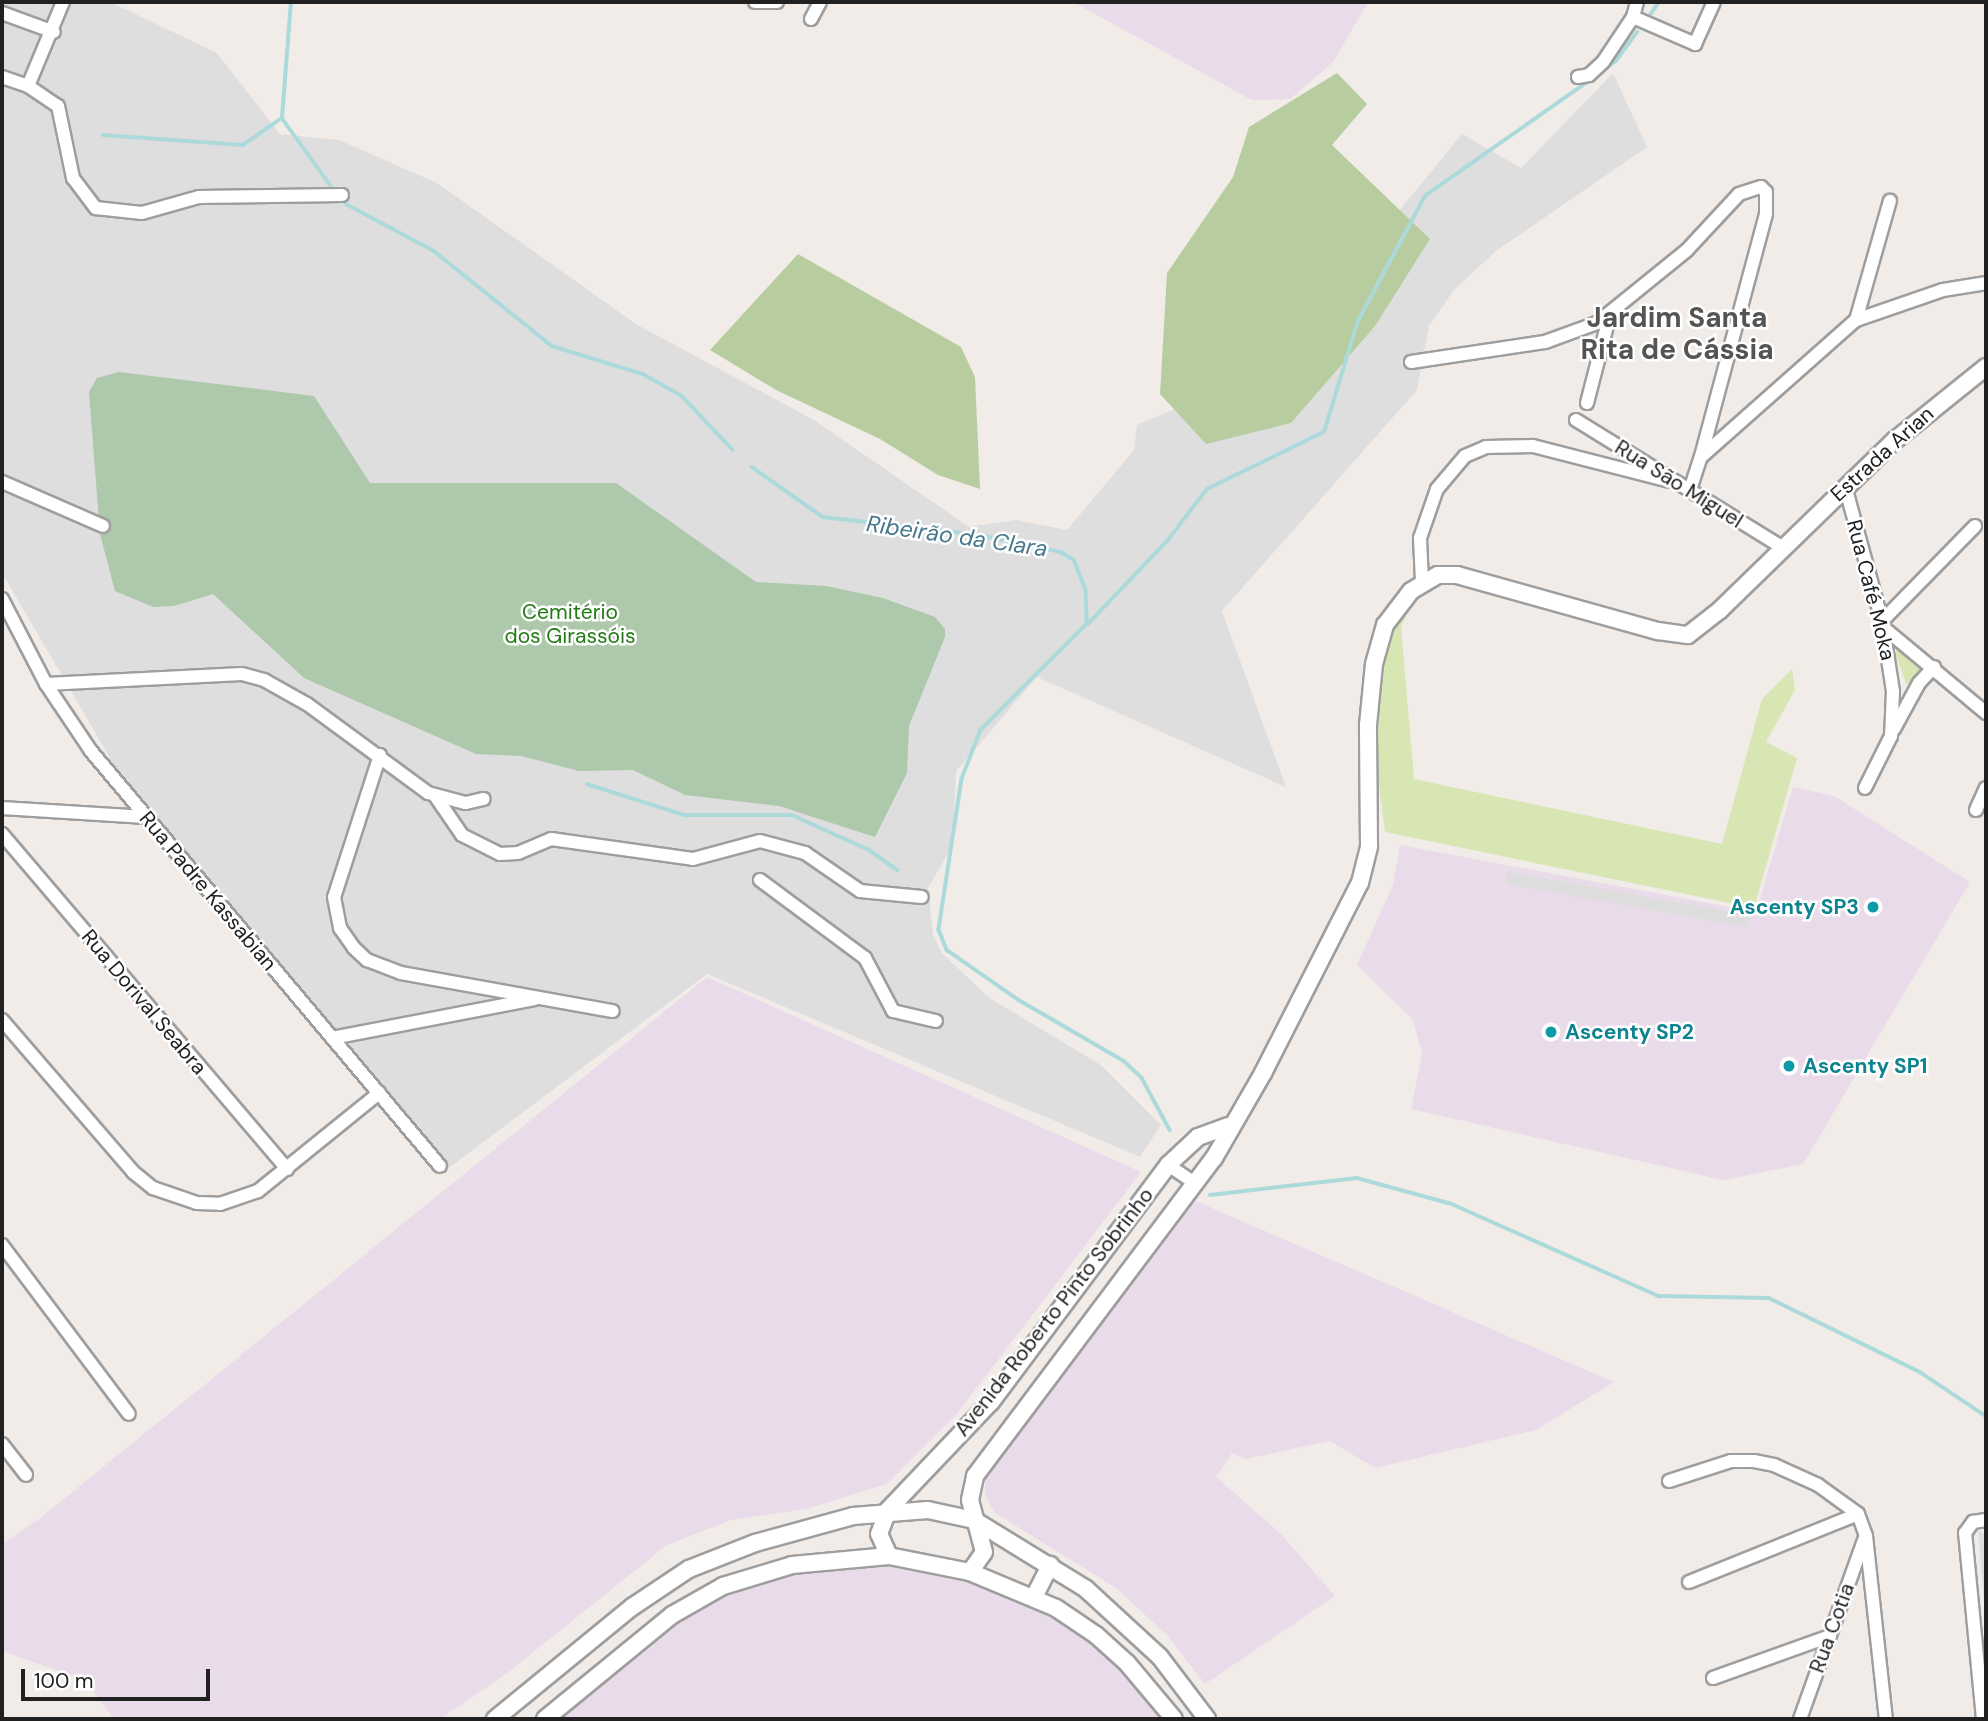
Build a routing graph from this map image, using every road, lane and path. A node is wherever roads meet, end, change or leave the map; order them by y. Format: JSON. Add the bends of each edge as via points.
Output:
{"nodes":[{"id":1,"x":63,"y":2,"type":"edge"},
{"id":2,"x":755,"y":2,"type":"edge"},
{"id":3,"x":777,"y":2,"type":"edge"},
{"id":4,"x":820,"y":2,"type":"edge"},
{"id":5,"x":1637,"y":2,"type":"edge"},
{"id":6,"x":1714,"y":2,"type":"edge"},
{"id":7,"x":2,"y":13,"type":"edge"},
{"id":8,"x":1633,"y":17,"type":"junction"},
{"id":9,"x":811,"y":19,"type":"dead end"},
{"id":10,"x":54,"y":32,"type":"junction"},
{"id":11,"x":2,"y":77,"type":"edge"},
{"id":12,"x":1577,"y":77,"type":"dead end"},
{"id":13,"x":28,"y":86,"type":"junction"},
{"id":14,"x":342,"y":195,"type":"dead end"},
{"id":15,"x":1890,"y":201,"type":"dead end"},
{"id":16,"x":1986,"y":283,"type":"edge"},
{"id":17,"x":1610,"y":314,"type":"junction"},
{"id":18,"x":1856,"y":320,"type":"junction"},
{"id":19,"x":1411,"y":362,"type":"dead end"},
{"id":20,"x":1986,"y":367,"type":"edge"},
{"id":21,"x":1587,"y":403,"type":"dead end"},
{"id":22,"x":1576,"y":420,"type":"dead end"},
{"id":23,"x":1701,"y":457,"type":"junction"},
{"id":24,"x":1670,"y":481,"type":"junction"},
{"id":25,"x":2,"y":482,"type":"edge"},
{"id":26,"x":1845,"y":486,"type":"junction"},
{"id":27,"x":1690,"y":491,"type":"junction"},
{"id":28,"x":103,"y":526,"type":"dead end"},
{"id":29,"x":1975,"y":526,"type":"dead end"},
{"id":30,"x":1782,"y":547,"type":"junction"},
{"id":31,"x":1422,"y":581,"type":"junction"},
{"id":32,"x":2,"y":599,"type":"edge"},
{"id":33,"x":1883,"y":624,"type":"junction"},
{"id":34,"x":1934,"y":667,"type":"junction"},
{"id":35,"x":46,"y":684,"type":"junction"},
{"id":36,"x":1986,"y":713,"type":"edge"},
{"id":37,"x":1891,"y":736,"type":"junction"},
{"id":38,"x":380,"y":755,"type":"junction"},
{"id":39,"x":1865,"y":788,"type":"dead end"},
{"id":40,"x":1986,"y":788,"type":"edge"},
{"id":41,"x":436,"y":797,"type":"junction"},
{"id":42,"x":484,"y":799,"type":"dead end"},
{"id":43,"x":2,"y":808,"type":"edge"},
{"id":44,"x":1976,"y":810,"type":"dead end"},
{"id":45,"x":146,"y":817,"type":"junction"},
{"id":46,"x":2,"y":834,"type":"edge"},
{"id":47,"x":760,"y":880,"type":"dead end"},
{"id":48,"x":922,"y":897,"type":"dead end"},
{"id":49,"x":541,"y":998,"type":"junction"},
{"id":50,"x":613,"y":1011,"type":"dead end"},
{"id":51,"x":2,"y":1020,"type":"edge"},
{"id":52,"x":936,"y":1021,"type":"dead end"},
{"id":53,"x":332,"y":1038,"type":"junction"},
{"id":54,"x":379,"y":1093,"type":"junction"},
{"id":55,"x":1228,"y":1126,"type":"junction"},
{"id":56,"x":1168,"y":1165,"type":"junction"},
{"id":57,"x":440,"y":1166,"type":"dead end"},
{"id":58,"x":287,"y":1169,"type":"junction"},
{"id":59,"x":1195,"y":1184,"type":"junction"},
{"id":60,"x":2,"y":1245,"type":"edge"},
{"id":61,"x":129,"y":1414,"type":"dead end"},
{"id":62,"x":2,"y":1444,"type":"edge"},
{"id":63,"x":26,"y":1475,"type":"dead end"},
{"id":64,"x":1669,"y":1481,"type":"dead end"},
{"id":65,"x":888,"y":1510,"type":"junction"},
{"id":66,"x":1858,"y":1514,"type":"junction"},
{"id":67,"x":974,"y":1520,"type":"junction"},
{"id":68,"x":1986,"y":1520,"type":"edge"},
{"id":69,"x":1866,"y":1536,"type":"junction"},
{"id":70,"x":889,"y":1556,"type":"junction"},
{"id":71,"x":1050,"y":1565,"type":"junction"},
{"id":72,"x":970,"y":1572,"type":"junction"},
{"id":73,"x":1689,"y":1582,"type":"dead end"},
{"id":74,"x":1034,"y":1597,"type":"junction"},
{"id":75,"x":1830,"y":1636,"type":"junction"},
{"id":76,"x":1713,"y":1678,"type":"dead end"},
{"id":77,"x":495,"y":1719,"type":"edge"},
{"id":78,"x":545,"y":1719,"type":"edge"},
{"id":79,"x":1174,"y":1719,"type":"edge"},
{"id":80,"x":1207,"y":1719,"type":"edge"},
{"id":81,"x":1800,"y":1719,"type":"edge"},
{"id":82,"x":1886,"y":1719,"type":"edge"},
{"id":83,"x":1983,"y":1719,"type":"edge"}],
"edges":[{"from":1,"to":10,"type":"street"},
{"from":2,"to":3,"type":"street"},
{"from":4,"to":9,"type":"street"},
{"from":5,"to":8,"type":"street"},
{"from":6,"to":8,"type":"street","via":[[1695,44]]},
{"from":7,"to":10,"type":"street"},
{"from":8,"to":12,"type":"street","via":[[1603,62],[1589,75]]},
{"from":10,"to":13,"type":"street"},
{"from":11,"to":13,"type":"street"},
{"from":13,"to":14,"type":"street","via":[[58,106],[73,178],[96,208],[142,213],[199,197]]},
{"from":15,"to":18,"type":"street"},
{"from":16,"to":18,"type":"street","via":[[1931,293]]},
{"from":17,"to":19,"type":"street","via":[[1545,342]]},
{"from":17,"to":21,"type":"street"},
{"from":17,"to":23,"type":"street","via":[[1686,250],[1748,188],[1761,187],[1766,192],[1766,214]]},
{"from":18,"to":23,"type":"street"},
{"from":20,"to":26,"type":"street","name":"Estrada Arian"},
{"from":22,"to":24,"type":"street","name":"Rua São Miguel"},
{"from":23,"to":27,"type":"street"},
{"from":24,"to":27,"type":"street","name":"Rua São Miguel"},
{"from":24,"to":31,"type":"street","via":[[1533,446],[1486,447],[1465,456],[1437,488],[1420,538]]},
{"from":25,"to":28,"type":"street"},
{"from":26,"to":30,"type":"street","name":"Estrada Arian"},
{"from":26,"to":33,"type":"street","name":"Rua Café Moka"},
{"from":27,"to":30,"type":"street","name":"Rua São Miguel"},
{"from":29,"to":33,"type":"street"},
{"from":30,"to":31,"type":"street","via":[[1707,623],[1677,636],[1457,575]]},
{"from":31,"to":55,"type":"street","name":"Avenida Roberto Pinto Sobrinho","via":[[1399,605],[1377,644],[1368,725],[1367,866],[1263,1073]]},
{"from":32,"to":35,"type":"street","name":"Rua Padre Kassabian"},
{"from":33,"to":34,"type":"street"},
{"from":33,"to":37,"type":"street","name":"Rua Café Moka","via":[[1893,691]]},
{"from":34,"to":36,"type":"street"},
{"from":34,"to":37,"type":"street","name":"Rua Café Moka","via":[[1919,683]]},
{"from":35,"to":38,"type":"street","via":[[243,674],[283,688]]},
{"from":35,"to":45,"type":"street","name":"Rua Padre Kassabian","via":[[71,725]]},
{"from":37,"to":39,"type":"street","name":"Rua Café Moka"},
{"from":38,"to":41,"type":"street"},
{"from":38,"to":49,"type":"street","via":[[334,897],[340,928],[367,960],[384,968]]},
{"from":40,"to":44,"type":"street"},
{"from":41,"to":42,"type":"street","via":[[466,803]]},
{"from":41,"to":48,"type":"street","via":[[462,835],[500,854],[518,853],[547,840],[565,840],[693,859],[760,841],[805,853],[860,891]]},
{"from":43,"to":45,"type":"street"},
{"from":45,"to":53,"type":"street","name":"Rua Padre Kassabian"},
{"from":46,"to":58,"type":"street","name":"Rua Dorival Seabra"},
{"from":47,"to":52,"type":"street","via":[[865,958],[892,1011]]},
{"from":49,"to":50,"type":"street"},
{"from":49,"to":53,"type":"street"},
{"from":51,"to":58,"type":"street","via":[[115,1154],[153,1188],[197,1203],[220,1204],[258,1191]]},
{"from":53,"to":54,"type":"street","name":"Rua Padre Kassabian"},
{"from":54,"to":57,"type":"street","name":"Rua Padre Kassabian"},
{"from":54,"to":58,"type":"street"},
{"from":55,"to":56,"type":"street","name":"Avenida Roberto Pinto Sobrinho","via":[[1198,1137]]},
{"from":55,"to":59,"type":"street","name":"Avenida Roberto Pinto Sobrinho"},
{"from":56,"to":59,"type":"street"},
{"from":56,"to":65,"type":"street","name":"Avenida Roberto Pinto Sobrinho","via":[[991,1402]]},
{"from":59,"to":67,"type":"street","name":"Avenida Roberto Pinto Sobrinho","via":[[983,1464],[971,1487]]},
{"from":60,"to":61,"type":"street"},
{"from":62,"to":63,"type":"street"},
{"from":64,"to":66,"type":"street","via":[[1731,1461],[1754,1461],[1818,1485]]},
{"from":65,"to":67,"type":"street","via":[[928,1510]]},
{"from":65,"to":70,"type":"street","via":[[879,1534]]},
{"from":65,"to":77,"type":"street","via":[[767,1539],[689,1569],[632,1607]]},
{"from":66,"to":69,"type":"street"},
{"from":66,"to":73,"type":"street"},
{"from":67,"to":71,"type":"street"},
{"from":67,"to":72,"type":"street","name":"Avenida Roberto Pinto Sobrinho","via":[[985,1552]]},
{"from":68,"to":83,"type":"street","via":[[1973,1522],[1965,1533]]},
{"from":69,"to":75,"type":"street","name":"Rua Cotia"},
{"from":69,"to":82,"type":"street"},
{"from":70,"to":72,"type":"street"},
{"from":70,"to":78,"type":"street","via":[[792,1565],[723,1586],[672,1615]]},
{"from":71,"to":74,"type":"street"},
{"from":71,"to":80,"type":"street","via":[[1124,1620],[1160,1657]]},
{"from":72,"to":74,"type":"street"},
{"from":74,"to":79,"type":"street","via":[[1097,1635],[1156,1694]]},
{"from":75,"to":76,"type":"street"},
{"from":75,"to":81,"type":"street","name":"Rua Cotia"}]}
